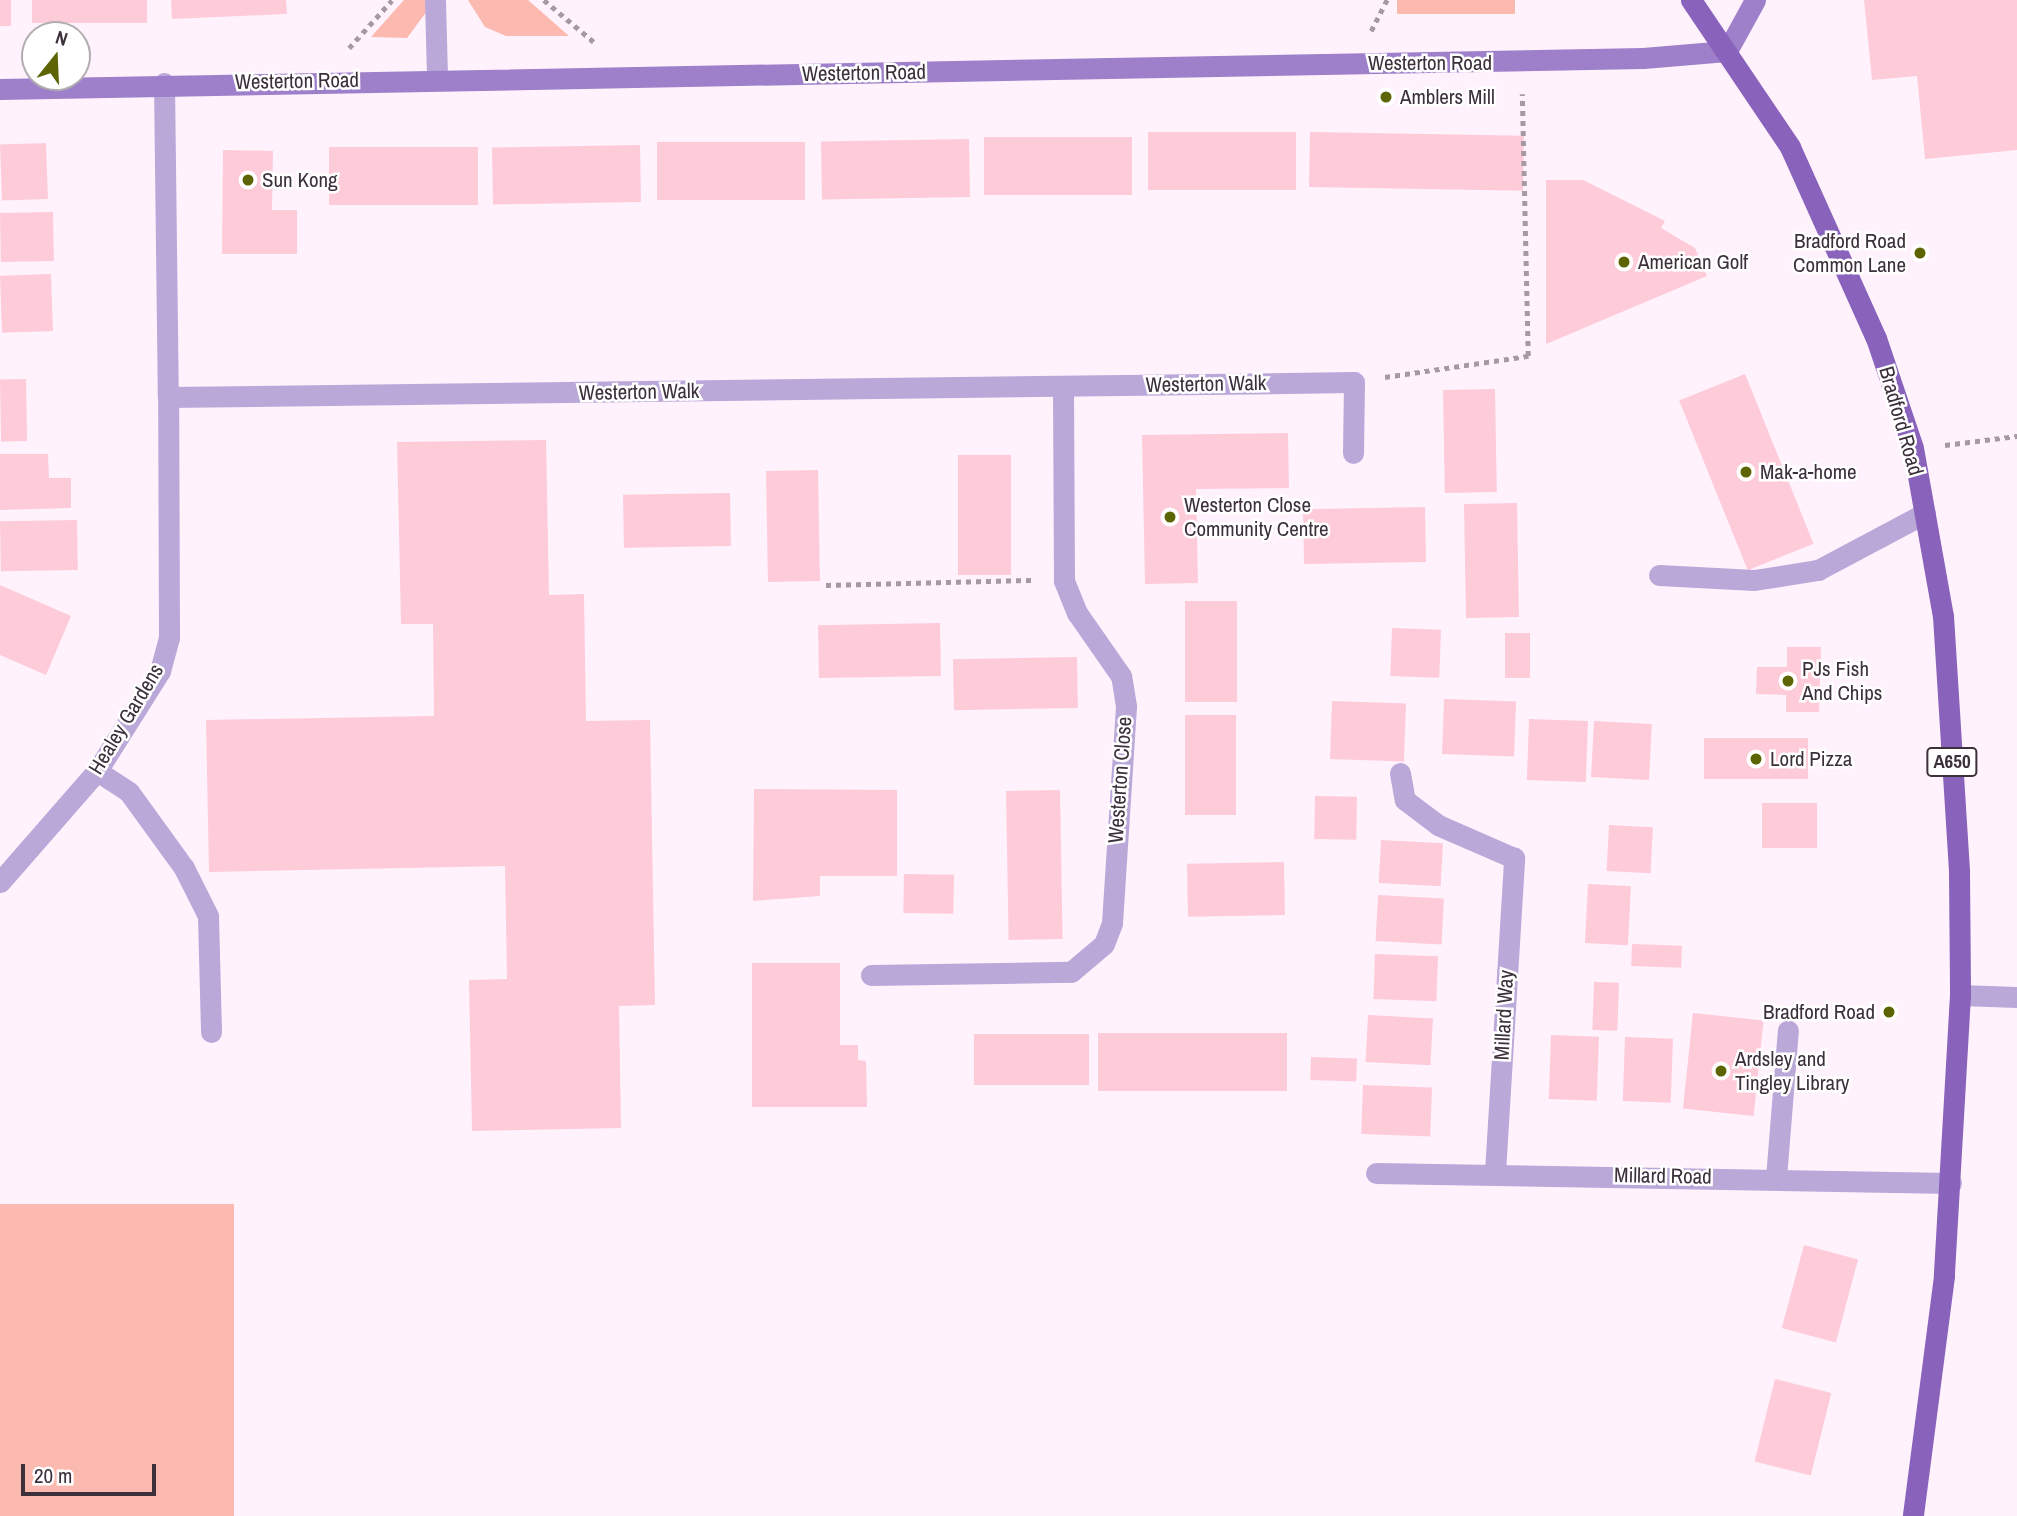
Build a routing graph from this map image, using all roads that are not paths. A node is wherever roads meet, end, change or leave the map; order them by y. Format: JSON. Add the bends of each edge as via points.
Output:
{"nodes":[{"id":1,"x":435,"y":0,"type":"edge"},
{"id":2,"x":1691,"y":0,"type":"edge"},
{"id":3,"x":1755,"y":0,"type":"edge"},
{"id":4,"x":1727,"y":51,"type":"junction"},
{"id":5,"x":437,"y":77,"type":"junction"},
{"id":6,"x":164,"y":83,"type":"junction"},
{"id":7,"x":0,"y":89,"type":"edge"},
{"id":8,"x":1063,"y":386,"type":"junction"},
{"id":9,"x":168,"y":397,"type":"junction"},
{"id":10,"x":1353,"y":453,"type":"dead end"},
{"id":11,"x":1925,"y":513,"type":"junction"},
{"id":12,"x":1659,"y":575,"type":"dead end"},
{"id":13,"x":97,"y":771,"type":"junction"},
{"id":14,"x":1400,"y":774,"type":"dead end"},
{"id":15,"x":0,"y":881,"type":"edge"},
{"id":16,"x":871,"y":975,"type":"dead end"},
{"id":17,"x":1959,"y":995,"type":"junction"},
{"id":18,"x":2017,"y":997,"type":"edge"},
{"id":19,"x":1788,"y":1030,"type":"dead end"},
{"id":20,"x":211,"y":1032,"type":"dead end"},
{"id":21,"x":1495,"y":1172,"type":"junction"},
{"id":22,"x":1376,"y":1173,"type":"dead end"},
{"id":23,"x":1776,"y":1178,"type":"junction"},
{"id":24,"x":1951,"y":1183,"type":"junction"},
{"id":25,"x":1913,"y":1516,"type":"edge"}],
"edges":[{"from":1,"to":5,"type":"street"},
{"from":2,"to":4,"type":"main road","name":"Bradford Road","number":"A650"},
{"from":3,"to":4,"type":"street"},
{"from":4,"to":5,"type":"street","name":"Westerton Road","via":[[1511,64]]},
{"from":4,"to":11,"type":"main road","name":"Bradford Road","number":"A650","via":[[1790,147],[1876,338],[1913,449]]},
{"from":5,"to":6,"type":"street","name":"Westerton Road"},
{"from":6,"to":7,"type":"street","name":"Westerton Road"},
{"from":6,"to":9,"type":"street"},
{"from":8,"to":9,"type":"street","name":"Westerton Walk"},
{"from":8,"to":10,"type":"street","name":"Westerton Walk","via":[[1354,382]]},
{"from":8,"to":16,"type":"street","name":"Westerton Close","via":[[1064,579],[1077,613],[1121,676],[1126,706],[1112,923],[1104,944],[1071,972],[1049,976]]},
{"from":9,"to":13,"type":"street","name":"Healey Gardens","via":[[169,638],[160,671]]},
{"from":11,"to":12,"type":"street","via":[[1818,570],[1754,580]]},
{"from":11,"to":17,"type":"main road","name":"Bradford Road","number":"A650","via":[[1943,616],[1959,873]]},
{"from":13,"to":15,"type":"street","name":"Healey Gardens"},
{"from":13,"to":20,"type":"street","via":[[129,792],[184,869],[208,916]]},
{"from":14,"to":21,"type":"street","name":"Millard Way","via":[[1405,800],[1438,825],[1514,858]]},
{"from":17,"to":18,"type":"street"},
{"from":17,"to":24,"type":"main road","name":"Bradford Road","number":"A650"},
{"from":19,"to":23,"type":"street"},
{"from":21,"to":22,"type":"street","name":"Millard Road"},
{"from":21,"to":23,"type":"street","name":"Millard Road"},
{"from":23,"to":24,"type":"street","name":"Millard Road"},
{"from":24,"to":25,"type":"main road","name":"Bradford Road","number":"A650"}]}
